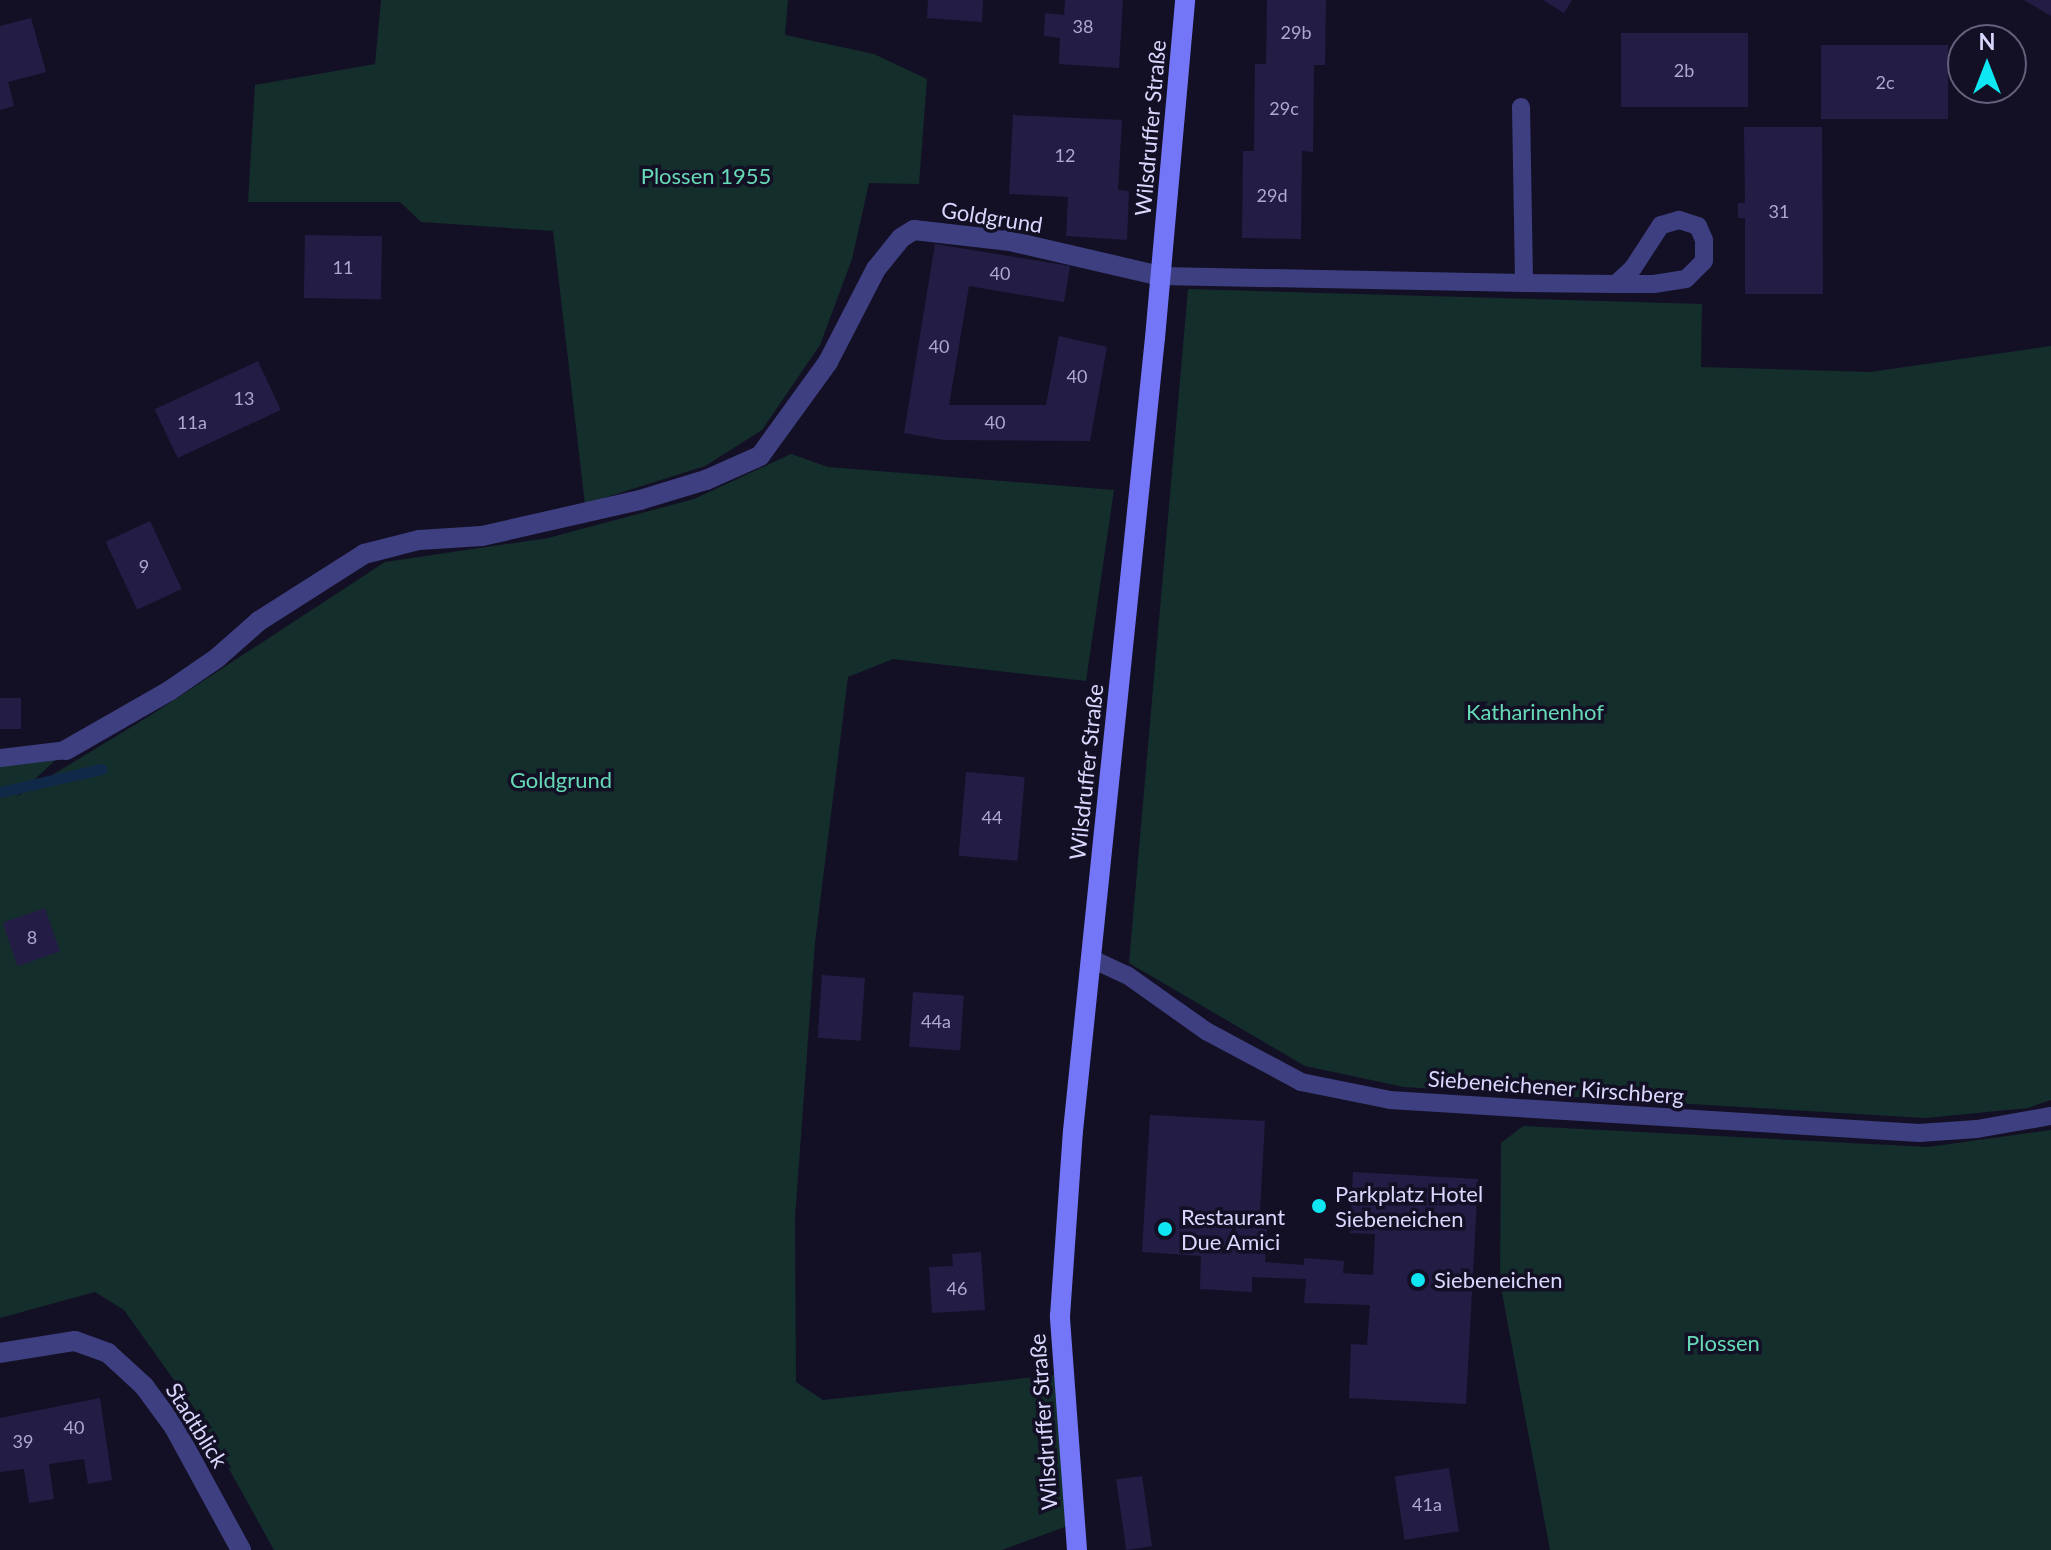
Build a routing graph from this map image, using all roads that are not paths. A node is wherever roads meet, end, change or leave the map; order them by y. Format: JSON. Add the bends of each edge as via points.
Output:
{"nodes":[{"id":1,"x":1185,"y":0,"type":"edge"},
{"id":2,"x":1521,"y":107,"type":"dead end"},
{"id":3,"x":1161,"y":276,"type":"junction"},
{"id":4,"x":1524,"y":283,"type":"junction"},
{"id":5,"x":1616,"y":284,"type":"junction"},
{"id":6,"x":66,"y":750,"type":"joint"},
{"id":7,"x":0,"y":758,"type":"edge"},
{"id":8,"x":1092,"y":959,"type":"junction"},
{"id":9,"x":2051,"y":1116,"type":"edge"},
{"id":10,"x":0,"y":1353,"type":"edge"},
{"id":11,"x":236,"y":1549,"type":"edge"},
{"id":12,"x":1077,"y":1550,"type":"edge"}],
"edges":[{"from":1,"to":3,"type":"main road","name":"Wilsdruffer Straße"},
{"from":2,"to":4,"type":"lane"},
{"from":3,"to":4,"type":"lane"},
{"from":3,"to":6,"type":"street","name":"Goldgrund","via":[[1010,241],[914,230],[876,269],[828,362],[760,456],[640,500],[482,536],[419,540],[364,554],[259,621],[169,691]]},
{"from":3,"to":8,"type":"main road","name":"Wilsdruffer Straße"},
{"from":4,"to":5,"type":"lane"},
{"from":5,"to":5,"type":"lane","via":[[1661,225],[1679,220],[1698,226],[1704,261],[1686,279]]},
{"from":6,"to":7,"type":"lane","name":"Goldgrund"},
{"from":8,"to":9,"type":"lane","name":"Siebeneichener Kirschberg","via":[[1127,975],[1206,1031],[1301,1082],[1390,1100],[1919,1133]]},
{"from":8,"to":12,"type":"main road","name":"Wilsdruffer Straße","via":[[1060,1316]]},
{"from":10,"to":11,"type":"street","name":"Stadtblick","via":[[75,1341],[108,1353],[144,1386],[174,1427]]}]}
